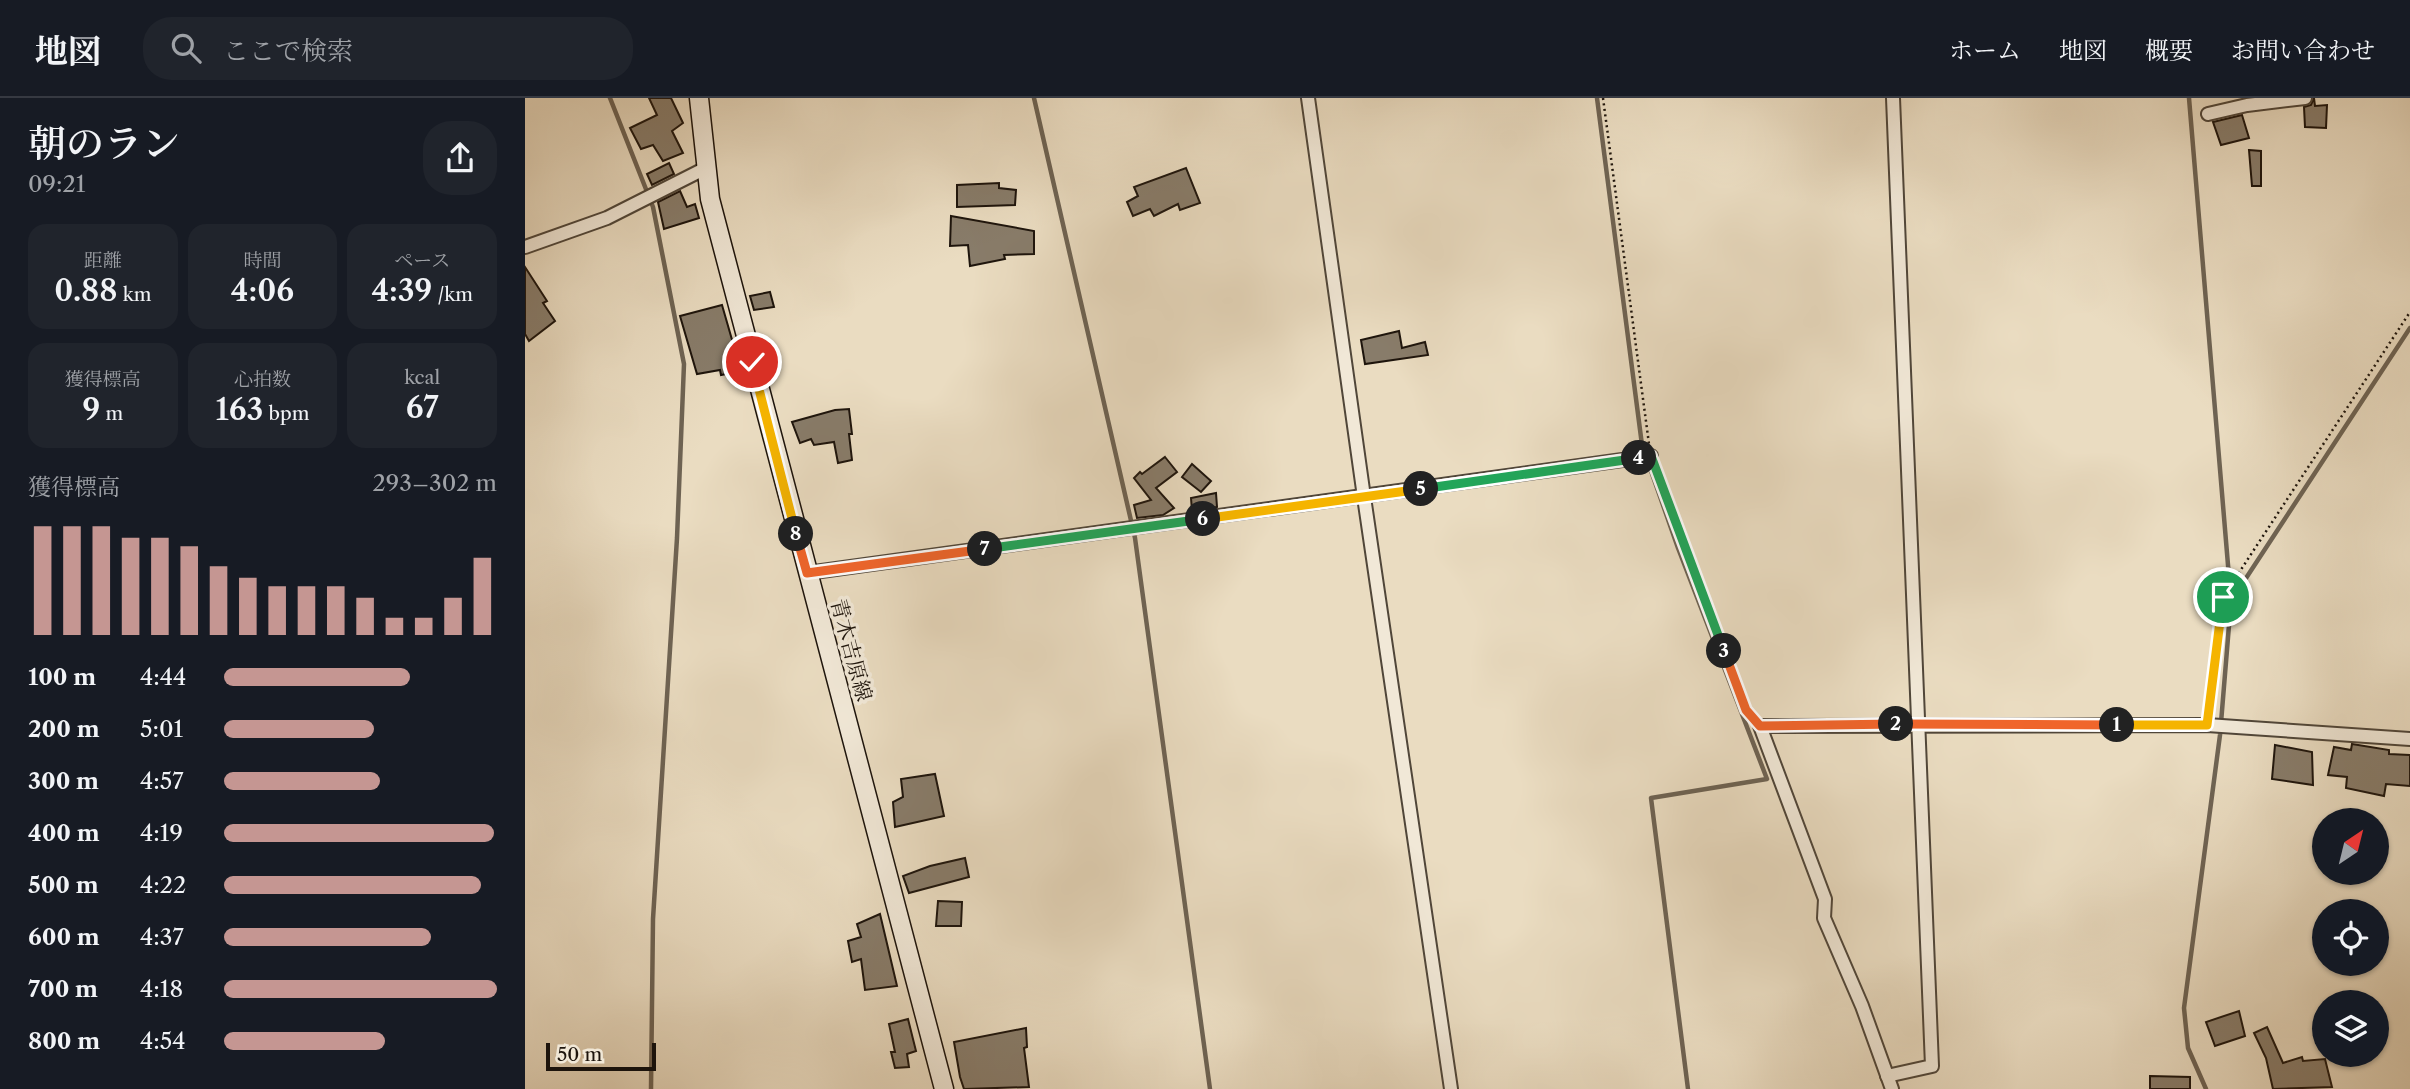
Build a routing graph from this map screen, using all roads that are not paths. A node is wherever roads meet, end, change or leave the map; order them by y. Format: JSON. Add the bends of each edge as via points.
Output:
{"nodes":[{"id":1,"x":699,"y":98,"type":"edge"},
{"id":2,"x":1308,"y":98,"type":"edge"},
{"id":3,"x":1893,"y":98,"type":"edge"},
{"id":4,"x":2305,"y":98,"type":"edge"},
{"id":5,"x":2208,"y":114,"type":"dead end"},
{"id":6,"x":705,"y":168,"type":"junction"},
{"id":7,"x":525,"y":247,"type":"edge"},
{"id":8,"x":1651,"y":456,"type":"road end"},
{"id":9,"x":1364,"y":497,"type":"junction"},
{"id":10,"x":807,"y":573,"type":"junction"},
{"id":11,"x":1919,"y":724,"type":"junction"},
{"id":12,"x":2410,"y":738,"type":"edge"},
{"id":13,"x":1887,"y":1076,"type":"junction"},
{"id":14,"x":944,"y":1089,"type":"edge"},
{"id":15,"x":1451,"y":1089,"type":"edge"},
{"id":16,"x":1892,"y":1089,"type":"edge"}],
"edges":[{"from":1,"to":6,"type":"main road","name":"青木吉原線"},
{"from":2,"to":9,"type":"street"},
{"from":3,"to":11,"type":"street"},
{"from":4,"to":5,"type":"street"},
{"from":6,"to":7,"type":"street","via":[[607,218]]},
{"from":6,"to":10,"type":"main road","name":"青木吉原線"},
{"from":8,"to":9,"type":"street"},
{"from":9,"to":10,"type":"street"},
{"from":9,"to":15,"type":"street"},
{"from":10,"to":14,"type":"main road","name":"青木吉原線"},
{"from":11,"to":12,"type":"street","via":[[2207,725]]},
{"from":11,"to":13,"type":"street","via":[[1932,1066]]},
{"from":11,"to":13,"type":"street","via":[[1760,726],[1825,899],[1824,918]]},
{"from":13,"to":16,"type":"street"}]}
